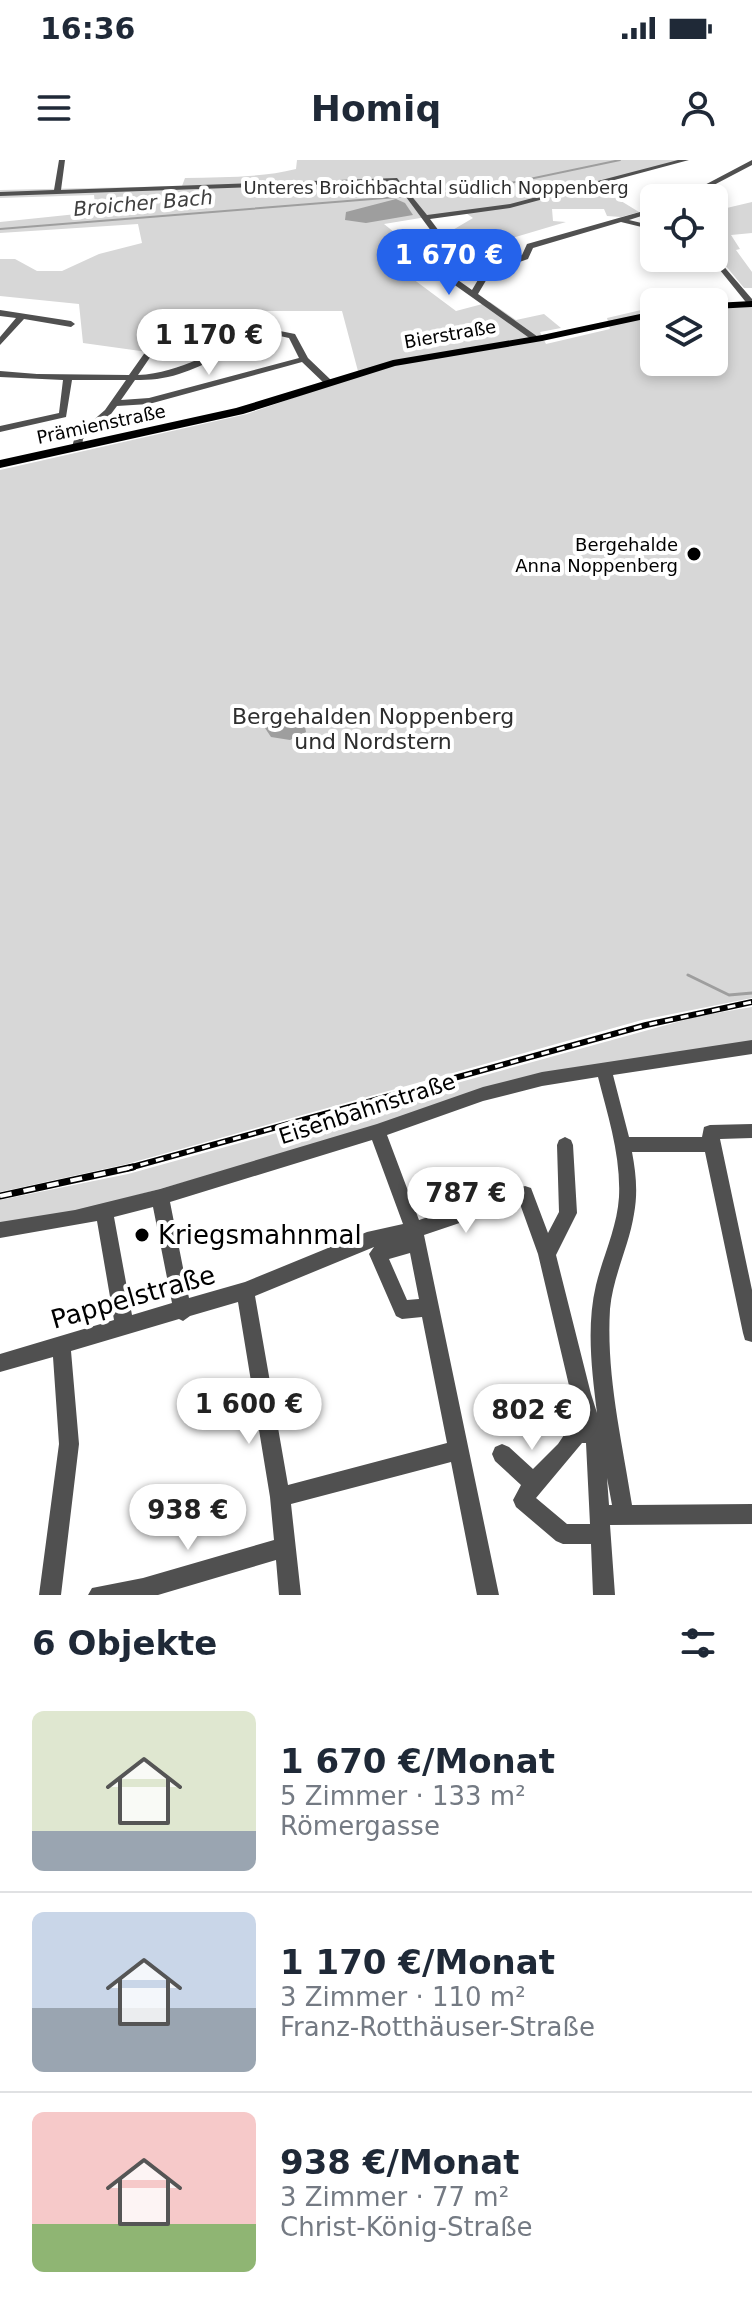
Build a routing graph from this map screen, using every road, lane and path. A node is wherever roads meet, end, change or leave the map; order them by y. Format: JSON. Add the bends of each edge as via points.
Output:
{"nodes":[{"id":1,"x":62,"y":160,"type":"edge"},
{"id":2,"x":686,"y":160,"type":"edge"},
{"id":3,"x":752,"y":162,"type":"edge"},
{"id":4,"x":710,"y":184,"type":"edge"},
{"id":5,"x":57,"y":192,"type":"junction"},
{"id":6,"x":0,"y":194,"type":"edge"},
{"id":7,"x":640,"y":214,"type":"edge"},
{"id":8,"x":424,"y":218,"type":"junction"},
{"id":9,"x":618,"y":219,"type":"junction"},
{"id":10,"x":640,"y":224,"type":"edge"},
{"id":11,"x":726,"y":272,"type":"edge"},
{"id":12,"x":474,"y":294,"type":"junction"},
{"id":13,"x":752,"y":304,"type":"edge"},
{"id":14,"x":728,"y":305,"type":"edge"},
{"id":15,"x":0,"y":313,"type":"edge"},
{"id":16,"x":22,"y":316,"type":"junction"},
{"id":17,"x":640,"y":317,"type":"edge"},
{"id":18,"x":71,"y":324,"type":"dead end"},
{"id":19,"x":535,"y":339,"type":"junction"},
{"id":20,"x":0,"y":342,"type":"edge"},
{"id":21,"x":149,"y":353,"type":"dead end"},
{"id":22,"x":304,"y":359,"type":"junction"},
{"id":23,"x":0,"y":374,"type":"edge"},
{"id":24,"x":347,"y":377,"type":"joint"},
{"id":25,"x":131,"y":378,"type":"junction"},
{"id":26,"x":68,"y":379,"type":"junction"},
{"id":27,"x":329,"y":383,"type":"junction"},
{"id":28,"x":116,"y":403,"type":"junction"},
{"id":29,"x":0,"y":429,"type":"edge"},
{"id":30,"x":77,"y":447,"type":"junction"},
{"id":31,"x":0,"y":464,"type":"edge"},
{"id":32,"x":752,"y":1047,"type":"edge"},
{"id":33,"x":603,"y":1068,"type":"junction"},
{"id":34,"x":377,"y":1131,"type":"junction"},
{"id":35,"x":752,"y":1131,"type":"edge"},
{"id":36,"x":712,"y":1144,"type":"junction"},
{"id":37,"x":565,"y":1145,"type":"dead end"},
{"id":38,"x":621,"y":1145,"type":"junction"},
{"id":39,"x":160,"y":1197,"type":"junction"},
{"id":40,"x":104,"y":1211,"type":"junction"},
{"id":41,"x":0,"y":1230,"type":"edge"},
{"id":42,"x":415,"y":1236,"type":"junction"},
{"id":43,"x":547,"y":1254,"type":"junction"},
{"id":44,"x":245,"y":1291,"type":"junction"},
{"id":45,"x":430,"y":1307,"type":"junction"},
{"id":46,"x":183,"y":1312,"type":"junction"},
{"id":47,"x":125,"y":1328,"type":"junction"},
{"id":48,"x":752,"y":1333,"type":"edge"},
{"id":49,"x":61,"y":1344,"type":"junction"},
{"id":50,"x":0,"y":1363,"type":"edge"},
{"id":51,"x":586,"y":1434,"type":"junction"},
{"id":52,"x":458,"y":1450,"type":"junction"},
{"id":53,"x":502,"y":1454,"type":"dead end"},
{"id":54,"x":532,"y":1482,"type":"junction"},
{"id":55,"x":280,"y":1497,"type":"junction"},
{"id":56,"x":623,"y":1514,"type":"junction"},
{"id":57,"x":752,"y":1514,"type":"edge"},
{"id":58,"x":600,"y":1525,"type":"junction"},
{"id":59,"x":286,"y":1547,"type":"junction"},
{"id":60,"x":50,"y":1595,"type":"edge"},
{"id":61,"x":99,"y":1595,"type":"edge"},
{"id":62,"x":290,"y":1595,"type":"edge"},
{"id":63,"x":488,"y":1595,"type":"edge"},
{"id":64,"x":604,"y":1595,"type":"edge"}],
"edges":[{"from":1,"to":5,"type":"street"},
{"from":2,"to":8,"type":"street","via":[[510,206]]},
{"from":3,"to":4,"type":"street"},
{"from":5,"to":6,"type":"street"},
{"from":5,"to":8,"type":"street","via":[[397,180]]},
{"from":7,"to":9,"type":"street"},
{"from":8,"to":12,"type":"street","via":[[447,251],[440,269]]},
{"from":9,"to":10,"type":"street"},
{"from":9,"to":12,"type":"street","via":[[530,246],[525,257],[488,270]]},
{"from":11,"to":13,"type":"street"},
{"from":12,"to":19,"type":"street"},
{"from":13,"to":14,"type":"main road"},
{"from":15,"to":16,"type":"street"},
{"from":16,"to":18,"type":"street"},
{"from":16,"to":20,"type":"street"},
{"from":17,"to":19,"type":"main road","name":"Bierstraße"},
{"from":19,"to":24,"type":"main road","name":"Bierstraße","via":[[424,356]]},
{"from":21,"to":25,"type":"street"},
{"from":22,"to":25,"type":"street","via":[[292,336],[281,333],[177,372]]},
{"from":22,"to":27,"type":"street"},
{"from":22,"to":28,"type":"street","via":[[149,401]]},
{"from":23,"to":26,"type":"street"},
{"from":24,"to":27,"type":"main road","name":"Prämienstraße"},
{"from":25,"to":26,"type":"street"},
{"from":25,"to":28,"type":"street"},
{"from":26,"to":29,"type":"street","via":[[63,415]]},
{"from":27,"to":30,"type":"main road","name":"Prämienstraße","via":[[239,411]]},
{"from":28,"to":30,"type":"street","via":[[78,438]]},
{"from":30,"to":31,"type":"main road","name":"Prämienstraße"},
{"from":32,"to":33,"type":"street","name":"Eisenbahnstraße"},
{"from":33,"to":34,"type":"street","name":"Eisenbahnstraße","via":[[483,1094]]},
{"from":33,"to":38,"type":"street"},
{"from":34,"to":39,"type":"street","name":"Eisenbahnstraße"},
{"from":34,"to":42,"type":"street"},
{"from":35,"to":36,"type":"street","via":[[710,1132]]},
{"from":36,"to":38,"type":"street"},
{"from":36,"to":48,"type":"street"},
{"from":37,"to":43,"type":"street","via":[[568,1213]]},
{"from":38,"to":56,"type":"street","via":[[630,1190],[607,1275],[601,1354]]},
{"from":39,"to":40,"type":"street","name":"Eisenbahnstraße"},
{"from":39,"to":46,"type":"street"},
{"from":40,"to":41,"type":"street","name":"Eisenbahnstraße"},
{"from":40,"to":47,"type":"street"},
{"from":42,"to":43,"type":"street","via":[[525,1194]]},
{"from":42,"to":44,"type":"street","name":"Pappelstraße","via":[[367,1240]]},
{"from":42,"to":45,"type":"street"},
{"from":42,"to":45,"type":"street","via":[[378,1254],[402,1310]]},
{"from":43,"to":51,"type":"street"},
{"from":44,"to":46,"type":"street","name":"Pappelstraße"},
{"from":44,"to":55,"type":"street"},
{"from":45,"to":52,"type":"street"},
{"from":46,"to":47,"type":"street","name":"Pappelstraße"},
{"from":47,"to":49,"type":"street","name":"Pappelstraße"},
{"from":49,"to":50,"type":"street","name":"Pappelstraße"},
{"from":49,"to":60,"type":"street","via":[[69,1444]]},
{"from":51,"to":54,"type":"street"},
{"from":51,"to":58,"type":"street"},
{"from":52,"to":55,"type":"street"},
{"from":52,"to":63,"type":"street"},
{"from":53,"to":54,"type":"street"},
{"from":54,"to":58,"type":"street","via":[[523,1500],[563,1534]]},
{"from":55,"to":59,"type":"street"},
{"from":56,"to":57,"type":"street"},
{"from":56,"to":58,"type":"street"},
{"from":58,"to":64,"type":"street"},
{"from":59,"to":61,"type":"street","via":[[143,1589]]},
{"from":59,"to":62,"type":"street"}]}
